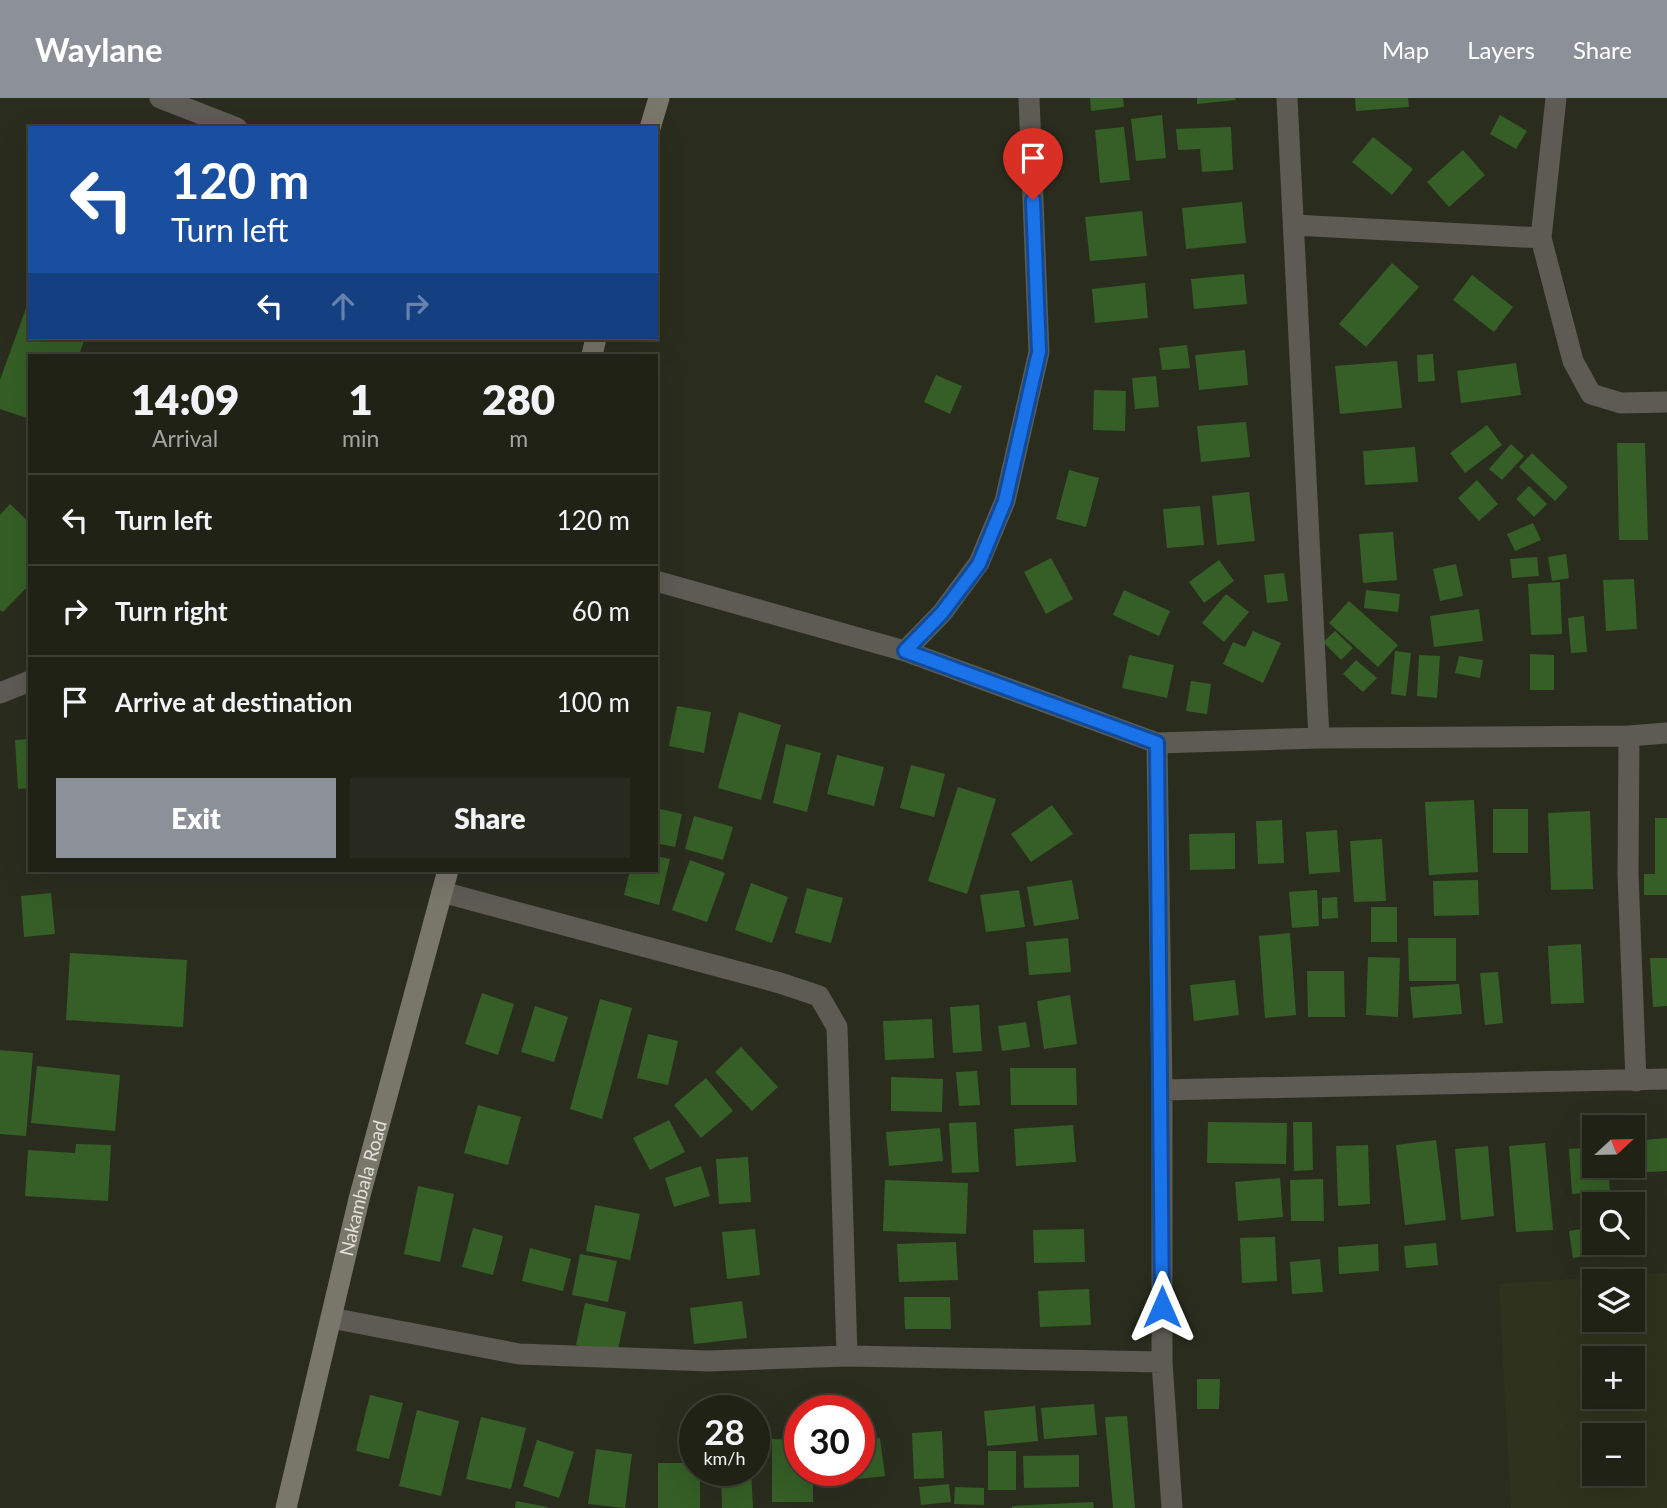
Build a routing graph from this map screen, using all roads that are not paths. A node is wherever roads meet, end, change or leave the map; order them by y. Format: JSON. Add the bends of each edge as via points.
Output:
{"nodes":[{"id":1,"x":160,"y":98,"type":"edge"},
{"id":2,"x":659,"y":98,"type":"edge"},
{"id":3,"x":1029,"y":98,"type":"edge"},
{"id":4,"x":1287,"y":98,"type":"edge"},
{"id":5,"x":1556,"y":98,"type":"edge"},
{"id":6,"x":232,"y":126,"type":"edge"},
{"id":7,"x":651,"y":126,"type":"edge"},
{"id":8,"x":1294,"y":225,"type":"junction"},
{"id":9,"x":1541,"y":238,"type":"junction"},
{"id":10,"x":1667,"y":402,"type":"edge"},
{"id":11,"x":658,"y":582,"type":"edge"},
{"id":12,"x":905,"y":651,"type":"junction"},
{"id":13,"x":28,"y":682,"type":"edge"},
{"id":14,"x":0,"y":693,"type":"edge"},
{"id":15,"x":1667,"y":733,"type":"edge"},
{"id":16,"x":1629,"y":736,"type":"junction"},
{"id":17,"x":1319,"y":737,"type":"junction"},
{"id":18,"x":1157,"y":743,"type":"junction"},
{"id":19,"x":447,"y":872,"type":"edge"},
{"id":20,"x":442,"y":892,"type":"junction"},
{"id":21,"x":1667,"y":1079,"type":"edge"},
{"id":22,"x":1636,"y":1081,"type":"junction"},
{"id":23,"x":1162,"y":1090,"type":"junction"},
{"id":24,"x":331,"y":1318,"type":"junction"},
{"id":25,"x":847,"y":1356,"type":"junction"},
{"id":26,"x":1163,"y":1362,"type":"junction"},
{"id":27,"x":286,"y":1508,"type":"edge"},
{"id":28,"x":1172,"y":1508,"type":"edge"}],
"edges":[{"from":1,"to":6,"type":"street"},
{"from":2,"to":7,"type":"main road"},
{"from":3,"to":12,"type":"street","via":[[1039,352],[1005,501],[979,564],[942,613]]},
{"from":4,"to":8,"type":"street"},
{"from":5,"to":9,"type":"street"},
{"from":8,"to":9,"type":"street"},
{"from":8,"to":17,"type":"street"},
{"from":9,"to":10,"type":"street","via":[[1573,361],[1591,394],[1621,404]]},
{"from":11,"to":12,"type":"street"},
{"from":12,"to":18,"type":"street"},
{"from":13,"to":14,"type":"street"},
{"from":15,"to":16,"type":"street"},
{"from":16,"to":17,"type":"street"},
{"from":16,"to":22,"type":"street","via":[[1628,875]]},
{"from":17,"to":18,"type":"street"},
{"from":18,"to":23,"type":"street"},
{"from":19,"to":20,"type":"main road","name":"Nakambala Road"},
{"from":20,"to":24,"type":"main road","name":"Nakambala Road"},
{"from":20,"to":25,"type":"street","via":[[818,996],[837,1027]]},
{"from":21,"to":22,"type":"street"},
{"from":22,"to":23,"type":"street"},
{"from":23,"to":26,"type":"street"},
{"from":24,"to":25,"type":"street","via":[[519,1354],[709,1361]]},
{"from":24,"to":27,"type":"main road","name":"Nakambala Road"},
{"from":25,"to":26,"type":"street"},
{"from":26,"to":28,"type":"street"}]}
